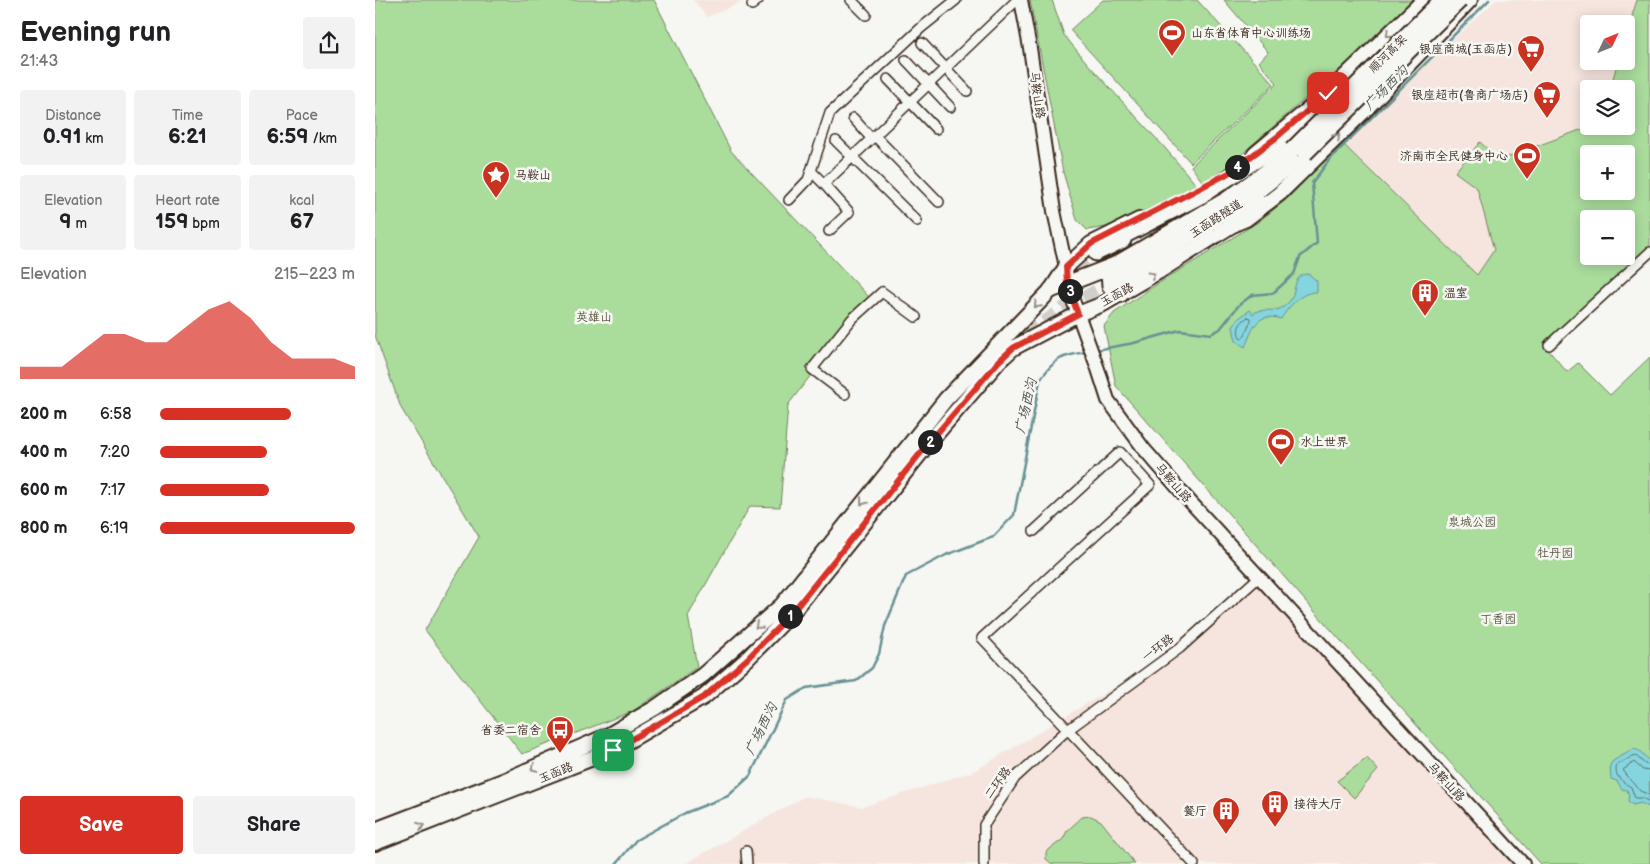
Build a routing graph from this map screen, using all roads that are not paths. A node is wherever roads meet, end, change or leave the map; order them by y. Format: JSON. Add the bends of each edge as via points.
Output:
{"nodes":[{"id":1,"x":851,"y":0,"type":"edge"},
{"id":2,"x":956,"y":0,"type":"edge"},
{"id":3,"x":1017,"y":0,"type":"edge"},
{"id":4,"x":1021,"y":0,"type":"edge"},
{"id":5,"x":1424,"y":0,"type":"edge"},
{"id":6,"x":1441,"y":0,"type":"edge"},
{"id":7,"x":1460,"y":0,"type":"edge"},
{"id":8,"x":1470,"y":0,"type":"edge"},
{"id":9,"x":865,"y":15,"type":"dead end"},
{"id":10,"x":922,"y":43,"type":"dead end"},
{"id":11,"x":906,"y":60,"type":"dead end"},
{"id":12,"x":1362,"y":60,"type":"junction"},
{"id":13,"x":946,"y":68,"type":"junction"},
{"id":14,"x":888,"y":79,"type":"dead end"},
{"id":15,"x":929,"y":84,"type":"junction"},
{"id":16,"x":1389,"y":84,"type":"junction"},
{"id":17,"x":967,"y":91,"type":"dead end"},
{"id":18,"x":911,"y":102,"type":"junction"},
{"id":19,"x":1318,"y":102,"type":"junction"},
{"id":20,"x":950,"y":107,"type":"dead end"},
{"id":21,"x":853,"y":118,"type":"dead end"},
{"id":22,"x":936,"y":129,"type":"dead end"},
{"id":23,"x":873,"y":137,"type":"junction"},
{"id":24,"x":836,"y":141,"type":"dead end"},
{"id":25,"x":1299,"y":151,"type":"junction"},
{"id":26,"x":853,"y":157,"type":"junction"},
{"id":27,"x":811,"y":171,"type":"junction"},
{"id":28,"x":824,"y":184,"type":"junction"},
{"id":29,"x":789,"y":200,"type":"dead end"},
{"id":30,"x":939,"y":202,"type":"dead end"},
{"id":31,"x":917,"y":221,"type":"dead end"},
{"id":32,"x":1232,"y":226,"type":"junction"},
{"id":33,"x":829,"y":231,"type":"dead end"},
{"id":34,"x":1114,"y":244,"type":"junction"},
{"id":35,"x":1650,"y":252,"type":"edge"},
{"id":36,"x":1096,"y":253,"type":"tunnel mouth"},
{"id":37,"x":1115,"y":265,"type":"junction"},
{"id":38,"x":1066,"y":267,"type":"junction"},
{"id":39,"x":1142,"y":267,"type":"junction"},
{"id":40,"x":1067,"y":284,"type":"junction"},
{"id":41,"x":1121,"y":286,"type":"junction"},
{"id":42,"x":1051,"y":290,"type":"junction"},
{"id":43,"x":1078,"y":314,"type":"junction"},
{"id":44,"x":916,"y":317,"type":"dead end"},
{"id":45,"x":1549,"y":345,"type":"dead end"},
{"id":46,"x":845,"y":394,"type":"dead end"},
{"id":47,"x":1034,"y":531,"type":"dead end"},
{"id":48,"x":1259,"y":578,"type":"junction"},
{"id":49,"x":1066,"y":730,"type":"junction"},
{"id":50,"x":375,"y":830,"type":"edge"},
{"id":51,"x":375,"y":844,"type":"edge"},
{"id":52,"x":746,"y":851,"type":"dead end"},
{"id":53,"x":747,"y":864,"type":"edge"},
{"id":54,"x":984,"y":864,"type":"edge"},
{"id":55,"x":1194,"y":864,"type":"edge"},
{"id":56,"x":1523,"y":864,"type":"edge"}],
"edges":[{"from":1,"to":9,"type":"street"},
{"from":2,"to":27,"type":"street","via":[[921,28],[830,114]]},
{"from":3,"to":13,"type":"street"},
{"from":4,"to":38,"type":"main road","name":"马鞍山路","via":[[1054,211]]},
{"from":5,"to":12,"type":"main road","name":"玉函路","one_way":true},
{"from":6,"to":25,"type":"highway","name":"顺河高架","bridge":true},
{"from":7,"to":25,"type":"highway","name":"顺河高架","bridge":true},
{"from":8,"to":16,"type":"main road","name":"玉函路"},
{"from":10,"to":13,"type":"street"},
{"from":11,"to":15,"type":"street"},
{"from":12,"to":16,"type":"main road"},
{"from":12,"to":19,"type":"main road","name":"玉函路"},
{"from":13,"to":15,"type":"street"},
{"from":13,"to":17,"type":"street"},
{"from":14,"to":18,"type":"street"},
{"from":15,"to":18,"type":"street"},
{"from":15,"to":20,"type":"street"},
{"from":32,"to":16,"type":"main road","name":"玉函路","one_way":true,"via":[[1246,220],[1279,194]]},
{"from":18,"to":22,"type":"street"},
{"from":18,"to":23,"type":"street"},
{"from":19,"to":34,"type":"highway","via":[[1316,111],[1305,125],[1289,138],[1202,194]]},
{"from":19,"to":38,"type":"main road","name":"玉函路","via":[[1229,173],[1091,244]]},
{"from":21,"to":23,"type":"street"},
{"from":23,"to":26,"type":"street"},
{"from":23,"to":30,"type":"street"},
{"from":24,"to":26,"type":"street"},
{"from":25,"to":32,"type":"highway","via":[[1300,165]]},
{"from":25,"to":34,"type":"highway","name":"玉函路隧道"},
{"from":25,"to":37,"type":"highway","via":[[1228,199]]},
{"from":25,"to":39,"type":"highway","name":"玉函路隧道","via":[[1250,197]]},
{"from":26,"to":28,"type":"street"},
{"from":26,"to":31,"type":"street"},
{"from":27,"to":28,"type":"street"},
{"from":27,"to":29,"type":"street"},
{"from":28,"to":33,"type":"street","via":[[849,212]]},
{"from":32,"to":39,"type":"highway","via":[[1213,231]]},
{"from":41,"to":32,"type":"main road","name":"玉函路","one_way":true},
{"from":34,"to":36,"type":"highway","name":"玉函路隧道"},
{"from":35,"to":45,"type":"street"},
{"from":37,"to":40,"type":"highway"},
{"from":37,"to":41,"type":"highway","via":[[1109,272],[1110,286],[1116,291]]},
{"from":38,"to":40,"type":"main road","name":"马鞍山路"},
{"from":38,"to":42,"type":"main road","name":"玉函路"},
{"from":39,"to":41,"type":"highway","name":"玉函路隧道"},
{"from":40,"to":42,"type":"highway"},
{"from":40,"to":43,"type":"main road","name":"马鞍山路"},
{"from":41,"to":43,"type":"main road","name":"玉函路","via":[[1103,304]]},
{"from":42,"to":50,"type":"main road","name":"玉函路","one_way":true,"via":[[946,399],[782,605],[703,675],[607,736],[503,781]]},
{"from":43,"to":48,"type":"main road","name":"马鞍山路","via":[[1108,400],[1144,449]]},
{"from":51,"to":43,"type":"main road","name":"玉函路","one_way":true,"via":[[613,750],[704,697],[791,614],[999,361],[1013,348]]},
{"from":44,"to":46,"type":"street","via":[[882,292],[853,319],[812,369]]},
{"from":47,"to":49,"type":"street","via":[[1120,452],[1150,485],[982,638]]},
{"from":48,"to":49,"type":"street","name":"一环路","via":[[1180,648]]},
{"from":48,"to":56,"type":"main road","name":"马鞍山路"},
{"from":49,"to":54,"type":"street","name":"二环路","via":[[1015,778],[984,825]]},
{"from":49,"to":55,"type":"street"},
{"from":52,"to":53,"type":"street"}]}
